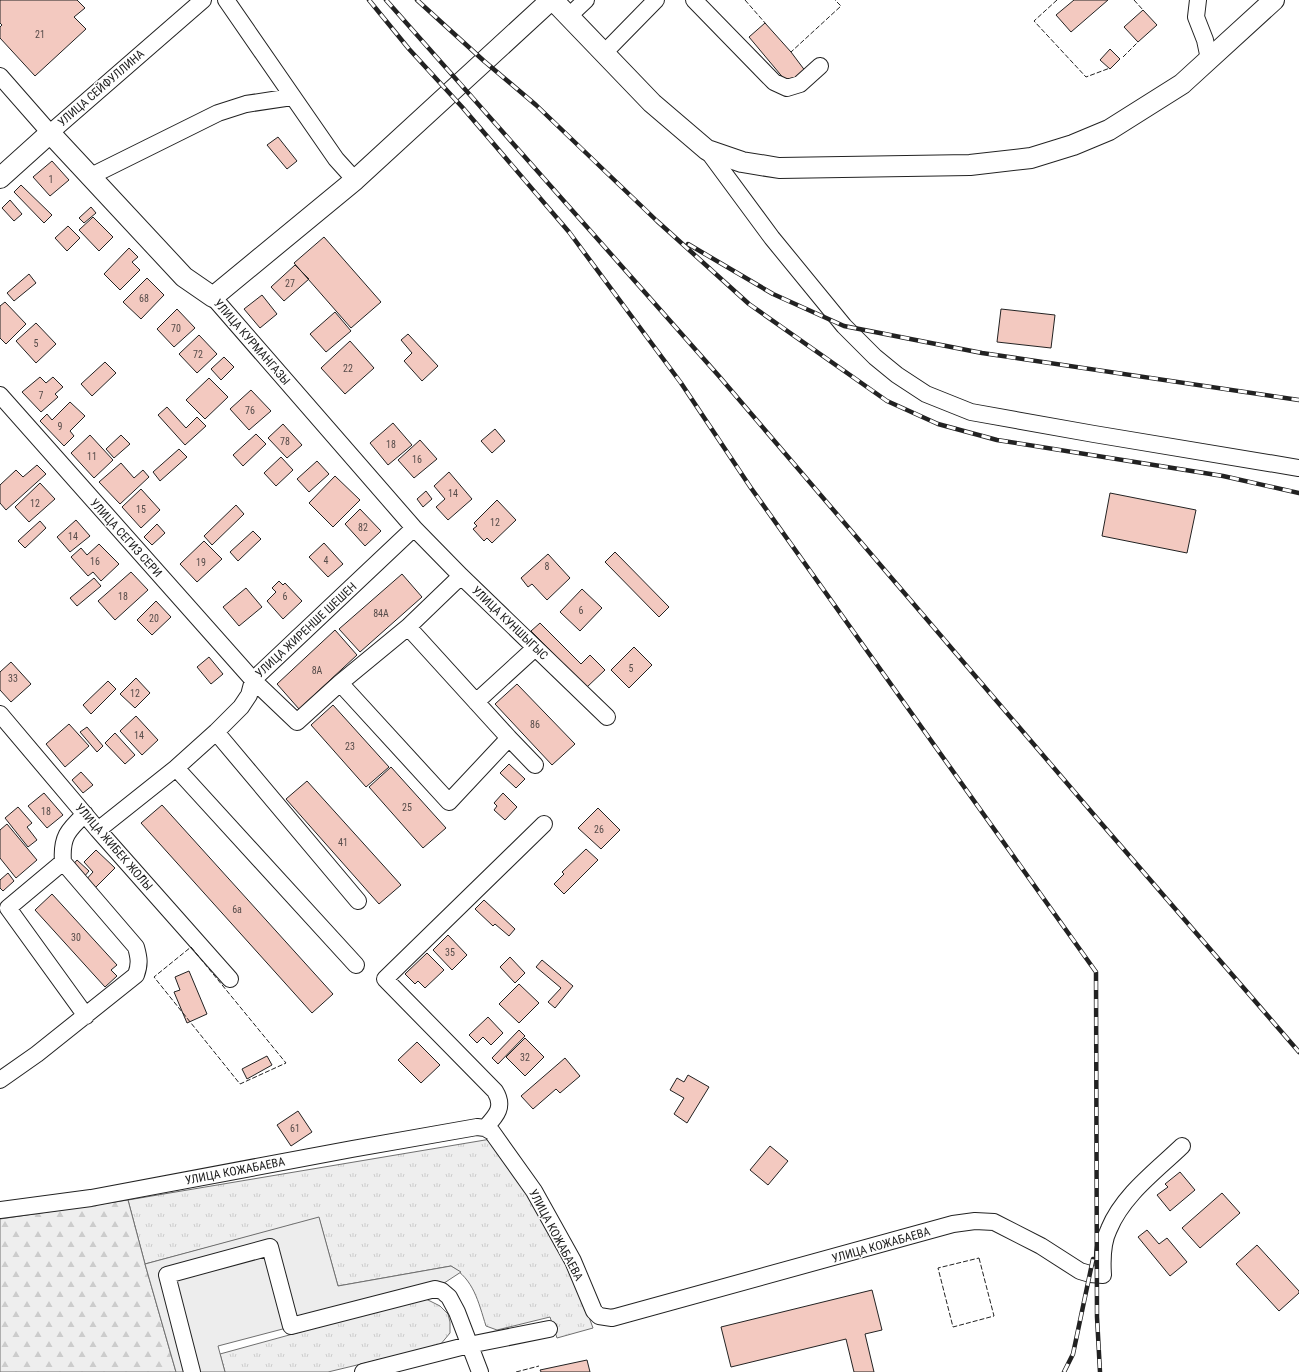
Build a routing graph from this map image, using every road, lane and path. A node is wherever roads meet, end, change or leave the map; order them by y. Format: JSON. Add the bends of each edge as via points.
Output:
{"nodes":[{"id":1,"x":203,"y":0,"type":"edge"},
{"id":2,"x":226,"y":0,"type":"edge"},
{"id":3,"x":552,"y":0,"type":"edge"},
{"id":4,"x":586,"y":0,"type":"edge"},
{"id":5,"x":656,"y":0,"type":"edge"},
{"id":6,"x":694,"y":0,"type":"edge"},
{"id":7,"x":1198,"y":0,"type":"edge"},
{"id":8,"x":1274,"y":0,"type":"edge"},
{"id":9,"x":569,"y":16,"type":"junction"},
{"id":10,"x":604,"y":53,"type":"junction"},
{"id":11,"x":1209,"y":59,"type":"junction"},
{"id":12,"x":820,"y":66,"type":"dead end"},
{"id":13,"x":0,"y":76,"type":"edge"},
{"id":14,"x":292,"y":97,"type":"junction"},
{"id":15,"x":50,"y":133,"type":"junction"},
{"id":16,"x":707,"y":150,"type":"junction"},
{"id":17,"x":91,"y":176,"type":"junction"},
{"id":18,"x":0,"y":178,"type":"edge"},
{"id":19,"x":355,"y":180,"type":"junction"},
{"id":20,"x":213,"y":297,"type":"junction"},
{"id":21,"x":0,"y":395,"type":"edge"},
{"id":22,"x":1299,"y":468,"type":"edge"},
{"id":23,"x":414,"y":528,"type":"junction"},
{"id":24,"x":461,"y":576,"type":"junction"},
{"id":25,"x":408,"y":627,"type":"junction"},
{"id":26,"x":535,"y":648,"type":"junction"},
{"id":27,"x":253,"y":680,"type":"junction"},
{"id":28,"x":340,"y":683,"type":"junction"},
{"id":29,"x":476,"y":702,"type":"junction"},
{"id":30,"x":0,"y":714,"type":"edge"},
{"id":31,"x":607,"y":716,"type":"dead end"},
{"id":32,"x":216,"y":732,"type":"junction"},
{"id":33,"x":508,"y":738,"type":"junction"},
{"id":34,"x":535,"y":765,"type":"dead end"},
{"id":35,"x":176,"y":768,"type":"junction"},
{"id":36,"x":85,"y":814,"type":"junction"},
{"id":37,"x":544,"y":824,"type":"dead end"},
{"id":38,"x":98,"y":830,"type":"junction"},
{"id":39,"x":63,"y":862,"type":"junction"},
{"id":40,"x":358,"y":902,"type":"dead end"},
{"id":41,"x":356,"y":965,"type":"dead end"},
{"id":42,"x":230,"y":979,"type":"dead end"},
{"id":43,"x":86,"y":1016,"type":"junction"},
{"id":44,"x":0,"y":1080,"type":"edge"},
{"id":45,"x":485,"y":1128,"type":"junction"},
{"id":46,"x":1182,"y":1146,"type":"dead end"},
{"id":47,"x":0,"y":1210,"type":"edge"},
{"id":48,"x":549,"y":1329,"type":"dead end"},
{"id":49,"x":469,"y":1345,"type":"junction"},
{"id":50,"x":192,"y":1372,"type":"edge"},
{"id":51,"x":364,"y":1372,"type":"edge"},
{"id":52,"x":480,"y":1372,"type":"edge"}],
"edges":[{"from":1,"to":15,"type":"street","name":"УЛИЦА СЕЙФУЛЛИНА"},
{"from":2,"to":14,"type":"street"},
{"from":3,"to":9,"type":"main road"},
{"from":3,"to":19,"type":"main road"},
{"from":4,"to":9,"type":"street"},
{"from":5,"to":10,"type":"street"},
{"from":6,"to":12,"type":"street","via":[[774,82],[787,88],[800,84]]},
{"from":7,"to":11,"type":"street","via":[[1196,17]]},
{"from":8,"to":11,"type":"main road"},
{"from":9,"to":10,"type":"main road"},
{"from":10,"to":16,"type":"main road","via":[[652,103]]},
{"from":11,"to":16,"type":"main road","via":[[1182,84],[1109,130],[1031,158],[970,165],[779,168],[742,162]]},
{"from":13,"to":15,"type":"street","name":"УЛИЦА КУРМАНГАЗЫ"},
{"from":14,"to":17,"type":"street","via":[[246,104],[218,113]]},
{"from":14,"to":19,"type":"street","via":[[336,159]]},
{"from":15,"to":17,"type":"main road","name":"УЛИЦА КУРМАНГАЗЫ"},
{"from":15,"to":18,"type":"main road","name":"УЛИЦА СЕЙФУЛЛИНА"},
{"from":16,"to":22,"type":"street","via":[[772,238],[844,326],[886,366],[926,394],[971,412]]},
{"from":17,"to":20,"type":"main road","name":"УЛИЦА КУРМАНГАЗЫ","via":[[184,277]]},
{"from":19,"to":20,"type":"main road"},
{"from":20,"to":23,"type":"street","name":"УЛИЦА КУРМАНГАЗЫ"},
{"from":21,"to":27,"type":"street","name":"УЛИЦА СЕГИЗ СЕРИ"},
{"from":23,"to":24,"type":"street","name":"УЛИЦА КУНШЫГЫС"},
{"from":23,"to":27,"type":"street","name":"УЛИЦА ЖИРЕНШЕ ШЕШЕН"},
{"from":24,"to":25,"type":"street"},
{"from":24,"to":26,"type":"street","name":"УЛИЦА КУНШЫГЫС"},
{"from":25,"to":28,"type":"street"},
{"from":25,"to":29,"type":"street"},
{"from":26,"to":29,"type":"street"},
{"from":26,"to":31,"type":"street","name":"УЛИЦА КУНШЫГЫС"},
{"from":27,"to":28,"type":"street","name":"УЛИЦА СЕГИЗ СЕРИ","via":[[297,722]]},
{"from":27,"to":32,"type":"street","name":"УЛИЦА ЖИРЕНШЕ ШЕШЕН","via":[[249,695],[241,707]]},
{"from":28,"to":33,"type":"street","via":[[449,802]]},
{"from":29,"to":33,"type":"street"},
{"from":30,"to":36,"type":"street","name":"УЛИЦА ЖИБЕК ЖОЛЫ"},
{"from":32,"to":35,"type":"street","name":"УЛИЦА ЖИРЕНШЕ ШЕШЕН"},
{"from":32,"to":40,"type":"street"},
{"from":33,"to":34,"type":"street"},
{"from":35,"to":38,"type":"street","name":"УЛИЦА ЖИРЕНШЕ ШЕШЕН"},
{"from":35,"to":41,"type":"street"},
{"from":36,"to":38,"type":"street","name":"УЛИЦА ЖИБЕК ЖОЛЫ"},
{"from":36,"to":39,"type":"street","via":[[70,828],[62,852]]},
{"from":37,"to":45,"type":"street","via":[[385,979],[494,1091],[500,1105],[494,1118]]},
{"from":38,"to":42,"type":"street","name":"УЛИЦА ЖИБЕК ЖОЛЫ"},
{"from":39,"to":43,"type":"street","via":[[8,908]]},
{"from":39,"to":43,"type":"street","via":[[136,947],[139,958],[140,966],[136,975]]},
{"from":43,"to":44,"type":"street"},
{"from":45,"to":46,"type":"street","name":"УЛИЦА КОЖАБАЕВА","via":[[492,1132],[534,1191],[573,1261],[594,1311],[605,1318],[622,1316],[953,1224],[975,1221],[994,1222],[1080,1271],[1103,1275],[1102,1256],[1108,1230],[1121,1205]]},
{"from":45,"to":47,"type":"street","name":"УЛИЦА КОЖАБАЕВА","via":[[468,1127],[91,1198]]},
{"from":48,"to":49,"type":"street"},
{"from":49,"to":50,"type":"street","via":[[457,1312],[448,1297],[435,1289],[291,1326],[270,1247],[167,1275]]},
{"from":49,"to":51,"type":"street"},
{"from":49,"to":52,"type":"street"}]}
